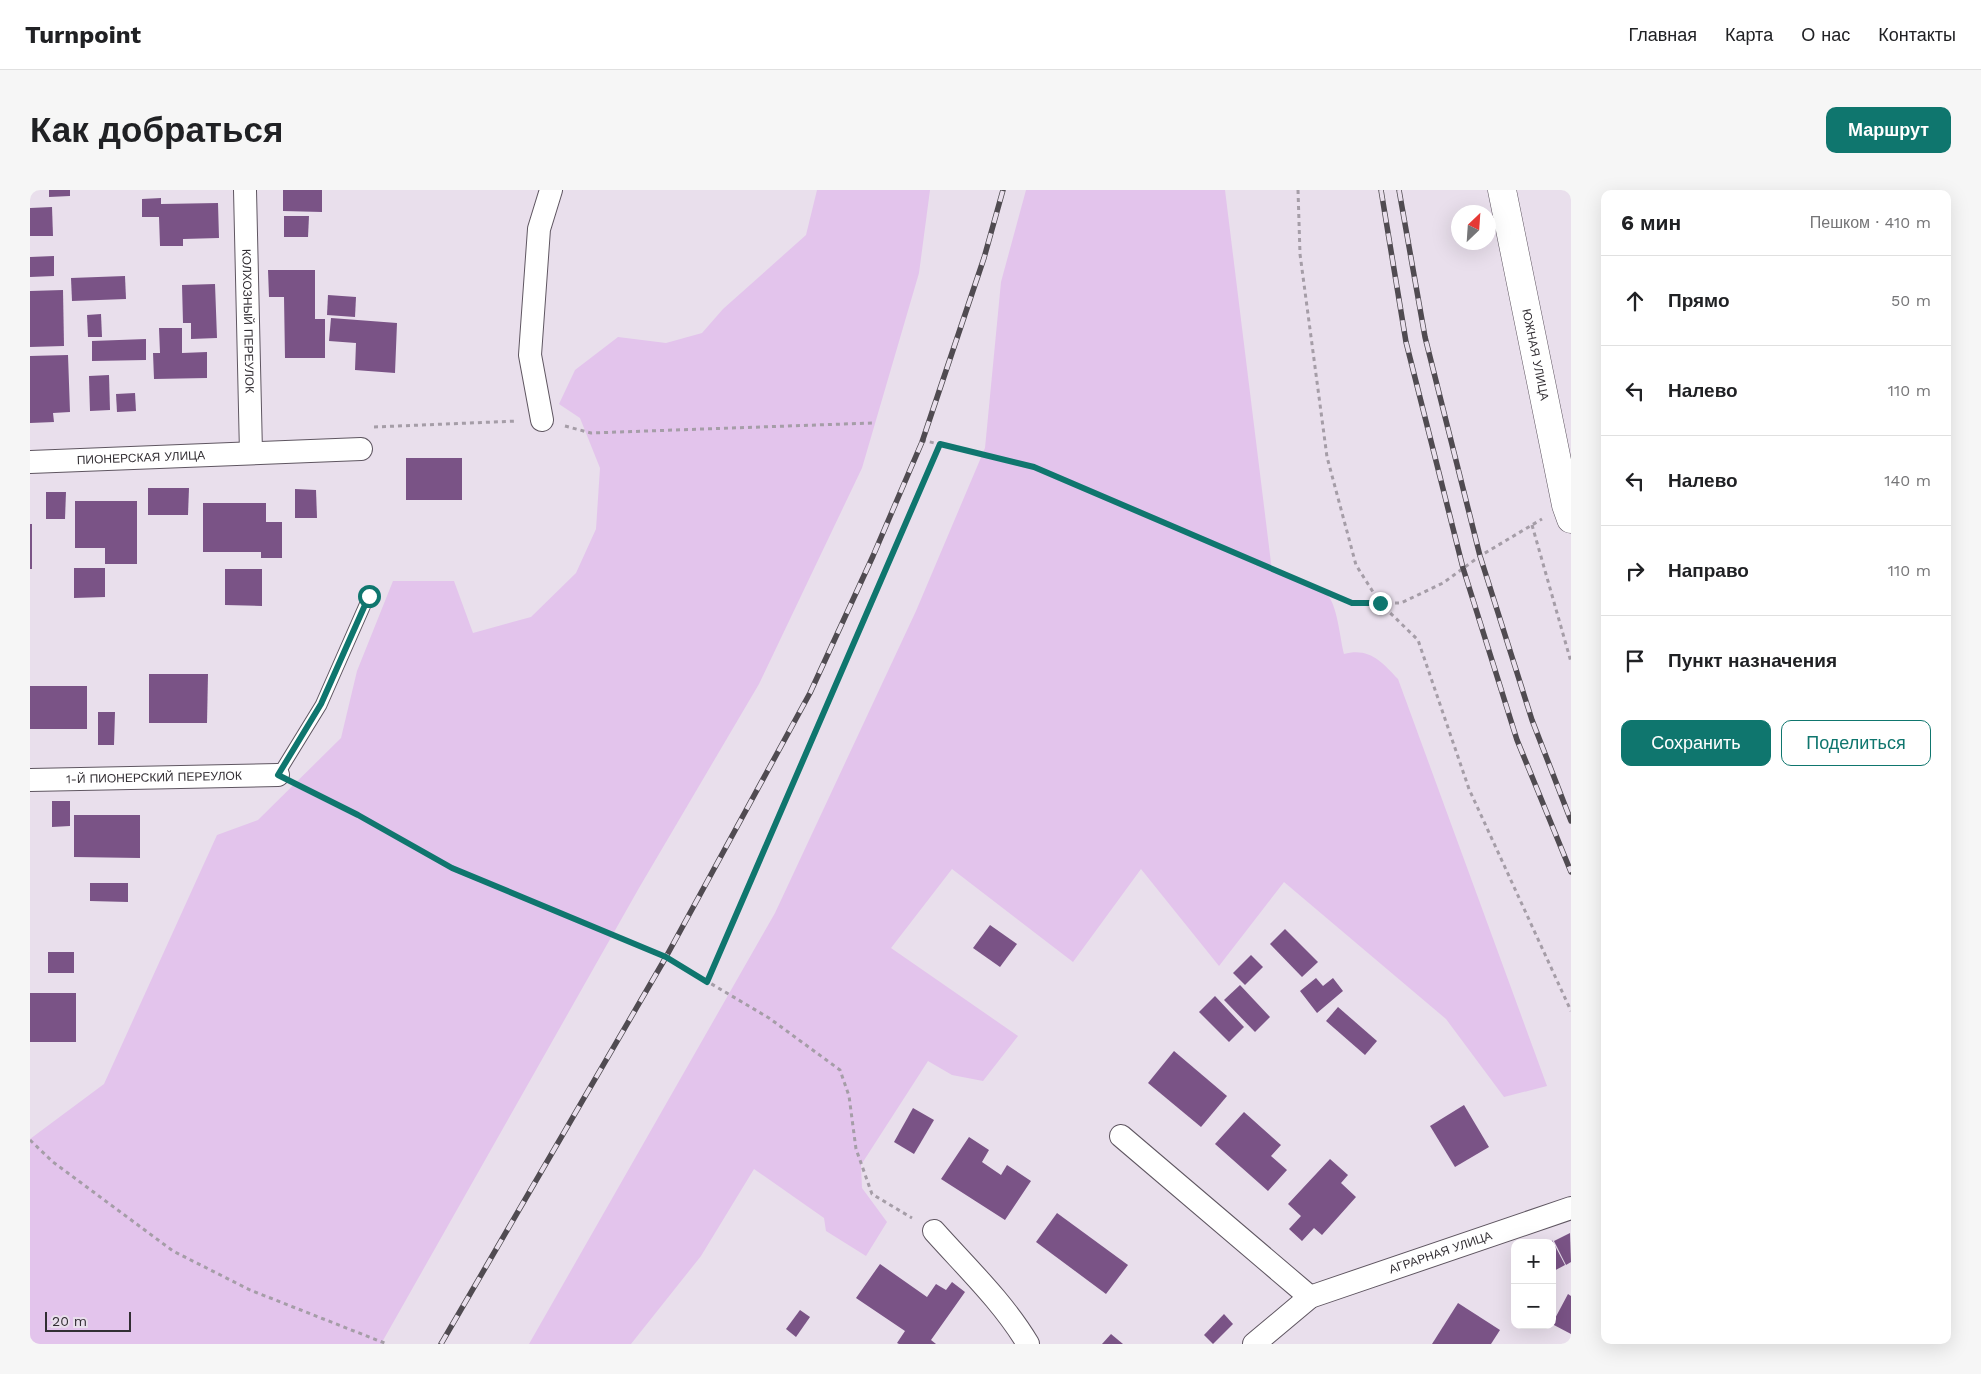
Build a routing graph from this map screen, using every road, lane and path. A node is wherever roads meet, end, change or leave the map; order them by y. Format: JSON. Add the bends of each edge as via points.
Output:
{"nodes":[{"id":1,"x":245,"y":190,"type":"edge"},
{"id":2,"x":551,"y":190,"type":"edge"},
{"id":3,"x":1298,"y":190,"type":"edge"},
{"id":4,"x":1502,"y":190,"type":"edge"},
{"id":5,"x":542,"y":420,"type":"junction"},
{"id":6,"x":872,"y":423,"type":"dead end"},
{"id":7,"x":922,"y":440,"type":"dead end"},
{"id":8,"x":940,"y":444,"type":"junction"},
{"id":9,"x":361,"y":449,"type":"joint"},
{"id":10,"x":251,"y":454,"type":"junction"},
{"id":11,"x":1564,"y":458,"type":"edge"},
{"id":12,"x":30,"y":462,"type":"edge"},
{"id":13,"x":1569,"y":512,"type":"edge"},
{"id":14,"x":1532,"y":525,"type":"junction"},
{"id":15,"x":369,"y":596,"type":"dead end"},
{"id":16,"x":1380,"y":603,"type":"junction"},
{"id":17,"x":1571,"y":662,"type":"edge"},
{"id":18,"x":278,"y":775,"type":"junction"},
{"id":19,"x":30,"y":780,"type":"edge"},
{"id":20,"x":707,"y":982,"type":"junction"},
{"id":21,"x":1571,"y":1011,"type":"edge"},
{"id":22,"x":1121,"y":1136,"type":"dead end"},
{"id":23,"x":30,"y":1140,"type":"edge"},
{"id":24,"x":1571,"y":1208,"type":"edge"},
{"id":25,"x":934,"y":1231,"type":"joint"},
{"id":26,"x":1310,"y":1297,"type":"junction"},
{"id":27,"x":387,"y":1344,"type":"edge"},
{"id":28,"x":1028,"y":1344,"type":"edge"},
{"id":29,"x":1254,"y":1344,"type":"edge"}],
"edges":[{"from":1,"to":10,"type":"street","name":"КОЛХОЗНЫЙ ПЕРЕУЛОК"},
{"from":2,"to":5,"type":"street","via":[[539,229],[530,355]]},
{"from":3,"to":16,"type":"path","via":[[1300,254],[1327,457],[1356,565]]},
{"from":4,"to":11,"type":"street","name":"ЮЖНАЯ УЛИЦА"},
{"from":5,"to":6,"type":"path","via":[[591,433]]},
{"from":5,"to":9,"type":"path","via":[[375,426]]},
{"from":7,"to":8,"type":"path"},
{"from":8,"to":16,"type":"path","via":[[1034,467],[1352,603]]},
{"from":8,"to":20,"type":"path"},
{"from":9,"to":10,"type":"street","name":"ПИОНЕРСКАЯ УЛИЦА"},
{"from":10,"to":12,"type":"street","name":"ПИОНЕРСКАЯ УЛИЦА"},
{"from":11,"to":13,"type":"street","name":"ЮЖНАЯ УЛИЦА"},
{"from":13,"to":14,"type":"path"},
{"from":14,"to":16,"type":"path","via":[[1443,583],[1401,603]]},
{"from":14,"to":17,"type":"path"},
{"from":15,"to":18,"type":"lane","via":[[321,704]]},
{"from":16,"to":21,"type":"path","via":[[1418,640],[1469,789]]},
{"from":18,"to":19,"type":"street","name":"1-Й ПИОНЕРСКИЙ ПЕРЕУЛОК"},
{"from":18,"to":20,"type":"path","via":[[452,868],[666,957]]},
{"from":20,"to":25,"type":"path","via":[[769,1018],[840,1070],[848,1096],[856,1149],[872,1194]]},
{"from":22,"to":26,"type":"street"},
{"from":23,"to":27,"type":"path","via":[[53,1162],[173,1251],[250,1290]]},
{"from":24,"to":26,"type":"street","name":"АГРАРНАЯ УЛИЦА"},
{"from":25,"to":28,"type":"street","via":[[994,1296]]},
{"from":26,"to":29,"type":"street","name":"АГРАРНАЯ УЛИЦА"}]}
